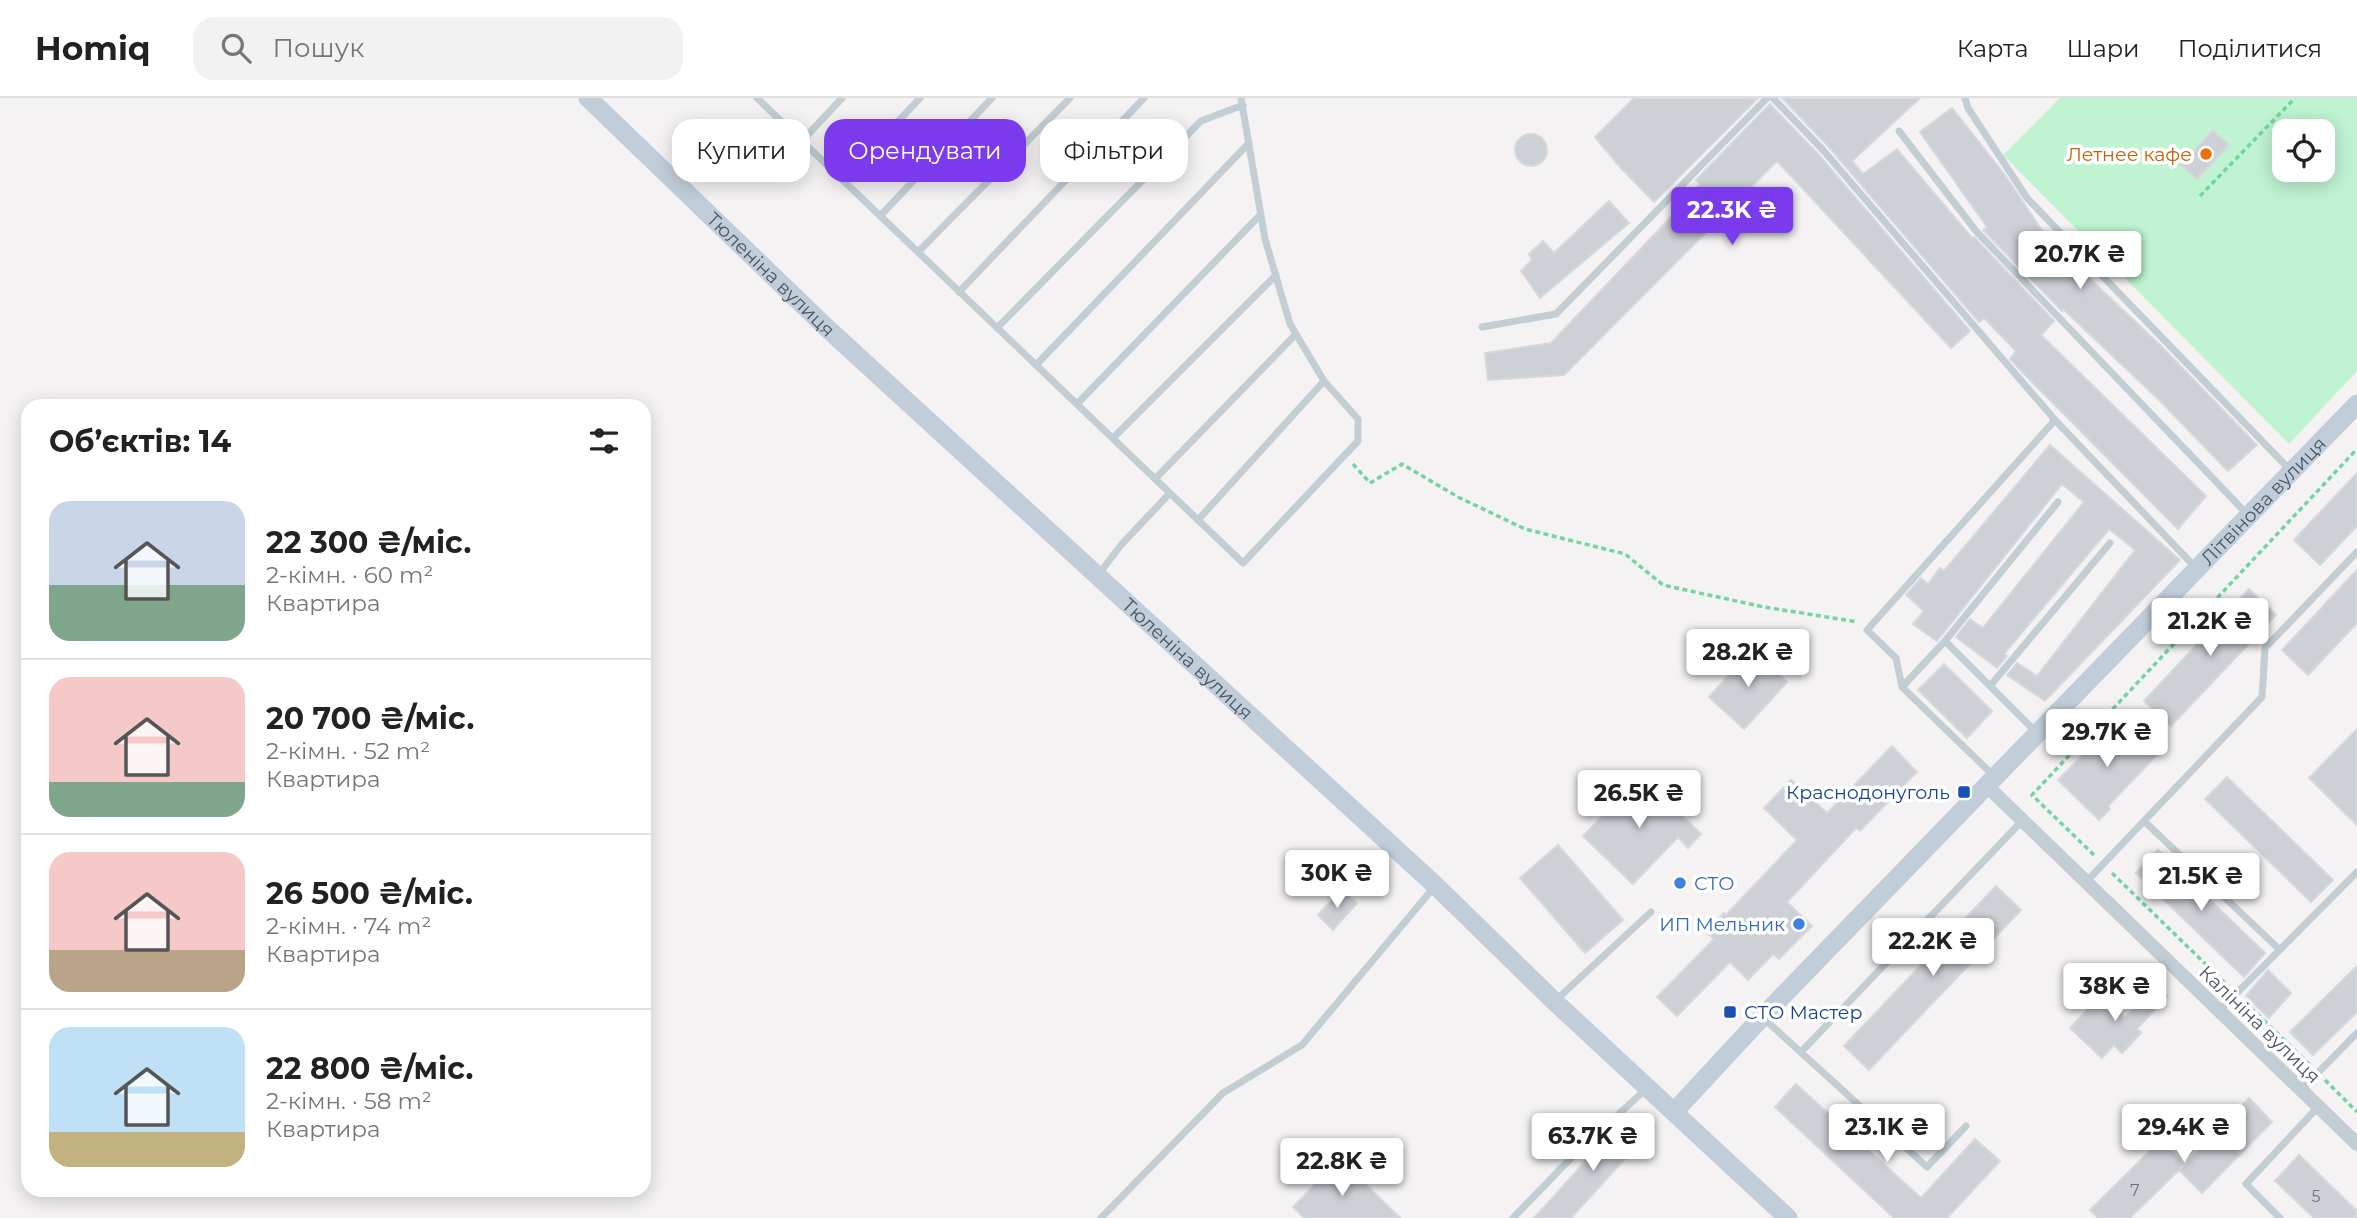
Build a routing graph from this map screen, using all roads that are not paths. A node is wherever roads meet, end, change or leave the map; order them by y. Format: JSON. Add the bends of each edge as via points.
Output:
{"nodes":[{"id":1,"x":588,"y":98,"type":"edge"},
{"id":2,"x":757,"y":98,"type":"edge"},
{"id":3,"x":842,"y":98,"type":"edge"},
{"id":4,"x":920,"y":98,"type":"edge"},
{"id":5,"x":992,"y":98,"type":"edge"},
{"id":6,"x":1070,"y":98,"type":"edge"},
{"id":7,"x":1144,"y":98,"type":"edge"},
{"id":8,"x":1767,"y":98,"type":"edge"},
{"id":9,"x":1773,"y":98,"type":"edge"},
{"id":10,"x":1965,"y":98,"type":"edge"},
{"id":11,"x":1242,"y":101,"type":"edge"},
{"id":12,"x":779,"y":119,"type":"edge"},
{"id":13,"x":900,"y":119,"type":"edge"},
{"id":14,"x":1899,"y":131,"type":"dead end"},
{"id":15,"x":810,"y":132,"type":"edge"},
{"id":16,"x":1249,"y":143,"type":"junction"},
{"id":17,"x":810,"y":149,"type":"edge"},
{"id":18,"x":824,"y":162,"type":"edge"},
{"id":19,"x":845,"y":182,"type":"edge"},
{"id":20,"x":1261,"y":214,"type":"junction"},
{"id":21,"x":880,"y":216,"type":"junction"},
{"id":22,"x":918,"y":252,"type":"junction"},
{"id":23,"x":1276,"y":275,"type":"junction"},
{"id":24,"x":959,"y":292,"type":"junction"},
{"id":25,"x":1482,"y":327,"type":"dead end"},
{"id":26,"x":997,"y":328,"type":"junction"},
{"id":27,"x":1296,"y":334,"type":"junction"},
{"id":28,"x":1036,"y":365,"type":"junction"},
{"id":29,"x":1324,"y":380,"type":"junction"},
{"id":30,"x":1077,"y":404,"type":"junction"},
{"id":31,"x":2357,"y":404,"type":"edge"},
{"id":32,"x":2055,"y":420,"type":"junction"},
{"id":33,"x":1112,"y":438,"type":"junction"},
{"id":34,"x":2291,"y":472,"type":"junction"},
{"id":35,"x":1155,"y":479,"type":"junction"},
{"id":36,"x":1170,"y":493,"type":"junction"},
{"id":37,"x":2058,"y":502,"type":"dead end"},
{"id":38,"x":2249,"y":515,"type":"junction"},
{"id":39,"x":1198,"y":520,"type":"junction"},
{"id":40,"x":2110,"y":543,"type":"dead end"},
{"id":41,"x":2357,"y":552,"type":"edge"},
{"id":42,"x":2197,"y":569,"type":"junction"},
{"id":43,"x":1098,"y":575,"type":"junction"},
{"id":44,"x":1945,"y":641,"type":"junction"},
{"id":45,"x":1990,"y":686,"type":"junction"},
{"id":46,"x":1902,"y":687,"type":"junction"},
{"id":47,"x":2037,"y":733,"type":"junction"},
{"id":48,"x":1991,"y":781,"type":"junction"},
{"id":49,"x":2023,"y":820,"type":"junction"},
{"id":50,"x":2144,"y":821,"type":"junction"},
{"id":51,"x":2357,"y":872,"type":"edge"},
{"id":52,"x":2086,"y":882,"type":"junction"},
{"id":53,"x":1435,"y":885,"type":"junction"},
{"id":54,"x":1651,"y":912,"type":"dead end"},
{"id":55,"x":2279,"y":949,"type":"junction"},
{"id":56,"x":1555,"y":1002,"type":"junction"},
{"id":57,"x":2219,"y":1011,"type":"junction"},
{"id":58,"x":1762,"y":1017,"type":"junction"},
{"id":59,"x":2357,"y":1033,"type":"edge"},
{"id":60,"x":1801,"y":1052,"type":"junction"},
{"id":61,"x":1648,"y":1087,"type":"junction"},
{"id":62,"x":2301,"y":1090,"type":"junction"},
{"id":63,"x":2319,"y":1107,"type":"junction"},
{"id":64,"x":1674,"y":1112,"type":"junction"},
{"id":65,"x":1965,"y":1126,"type":"dead end"},
{"id":66,"x":2357,"y":1144,"type":"edge"},
{"id":67,"x":1101,"y":1218,"type":"edge"},
{"id":68,"x":1513,"y":1218,"type":"edge"},
{"id":69,"x":1788,"y":1218,"type":"edge"},
{"id":70,"x":2280,"y":1218,"type":"edge"}],
"edges":[{"from":1,"to":43,"type":"street","name":"Тюленіна вулиця","via":[[828,328]]},
{"from":2,"to":12,"type":"lane"},
{"from":3,"to":15,"type":"lane"},
{"from":4,"to":13,"type":"lane"},
{"from":5,"to":21,"type":"lane"},
{"from":6,"to":22,"type":"lane"},
{"from":7,"to":24,"type":"lane"},
{"from":8,"to":25,"type":"lane","via":[[1556,314]]},
{"from":9,"to":32,"type":"lane"},
{"from":10,"to":34,"type":"lane","via":[[2027,198]]},
{"from":11,"to":16,"type":"lane"},
{"from":11,"to":26,"type":"lane","via":[[1201,121]]},
{"from":14,"to":38,"type":"lane","via":[[1976,231]]},
{"from":16,"to":20,"type":"lane"},
{"from":16,"to":28,"type":"lane"},
{"from":17,"to":18,"type":"lane"},
{"from":19,"to":21,"type":"lane"},
{"from":20,"to":23,"type":"lane"},
{"from":20,"to":30,"type":"lane"},
{"from":21,"to":22,"type":"lane"},
{"from":22,"to":24,"type":"lane"},
{"from":23,"to":27,"type":"lane"},
{"from":23,"to":33,"type":"lane"},
{"from":24,"to":26,"type":"lane"},
{"from":26,"to":28,"type":"lane"},
{"from":27,"to":29,"type":"lane"},
{"from":27,"to":35,"type":"lane"},
{"from":28,"to":30,"type":"lane"},
{"from":29,"to":39,"type":"lane"},
{"from":29,"to":39,"type":"lane","via":[[1358,419],[1357,441],[1345,455],[1243,563]]},
{"from":30,"to":33,"type":"lane"},
{"from":31,"to":34,"type":"street","name":"Літвінова вулиця"},
{"from":32,"to":42,"type":"lane"},
{"from":32,"to":46,"type":"lane","via":[[1867,630],[1896,658]]},
{"from":33,"to":35,"type":"lane"},
{"from":34,"to":38,"type":"street","name":"Літвінова вулиця"},
{"from":35,"to":36,"type":"lane"},
{"from":36,"to":39,"type":"lane"},
{"from":36,"to":43,"type":"lane"},
{"from":37,"to":44,"type":"lane"},
{"from":38,"to":42,"type":"street","name":"Літвінова вулиця"},
{"from":40,"to":45,"type":"lane"},
{"from":41,"to":50,"type":"lane","via":[[2265,648],[2262,697]]},
{"from":42,"to":47,"type":"street","name":"Літвінова вулиця"},
{"from":43,"to":53,"type":"street","name":"Тюленіна вулиця"},
{"from":44,"to":45,"type":"lane"},
{"from":44,"to":46,"type":"lane"},
{"from":45,"to":47,"type":"lane"},
{"from":46,"to":48,"type":"lane"},
{"from":47,"to":48,"type":"street","name":"Літвінова вулиця"},
{"from":48,"to":49,"type":"street","name":"Калініна вулиця"},
{"from":48,"to":58,"type":"street","name":"Літвінова вулиця"},
{"from":49,"to":52,"type":"street","name":"Калініна вулиця"},
{"from":49,"to":60,"type":"lane"},
{"from":50,"to":52,"type":"lane"},
{"from":50,"to":55,"type":"lane"},
{"from":51,"to":55,"type":"lane"},
{"from":52,"to":57,"type":"street","name":"Калініна вулиця"},
{"from":53,"to":56,"type":"street","name":"Тюленіна вулиця"},
{"from":53,"to":67,"type":"lane","via":[[1302,1045],[1223,1093]]},
{"from":54,"to":56,"type":"lane"},
{"from":55,"to":57,"type":"lane"},
{"from":56,"to":61,"type":"street","name":"Тюленіна вулиця"},
{"from":57,"to":62,"type":"street","name":"Калініна вулиця"},
{"from":58,"to":60,"type":"lane"},
{"from":58,"to":64,"type":"street","name":"Літвінова вулиця"},
{"from":59,"to":62,"type":"lane"},
{"from":60,"to":65,"type":"lane","via":[[1927,1167]]},
{"from":61,"to":64,"type":"street","name":"Тюленіна вулиця"},
{"from":61,"to":68,"type":"lane"},
{"from":62,"to":63,"type":"street","name":"Калініна вулиця"},
{"from":63,"to":66,"type":"street","name":"Калініна вулиця"},
{"from":63,"to":70,"type":"lane","via":[[2246,1184]]},
{"from":64,"to":69,"type":"street","name":"Тюленіна вулиця"}]}
